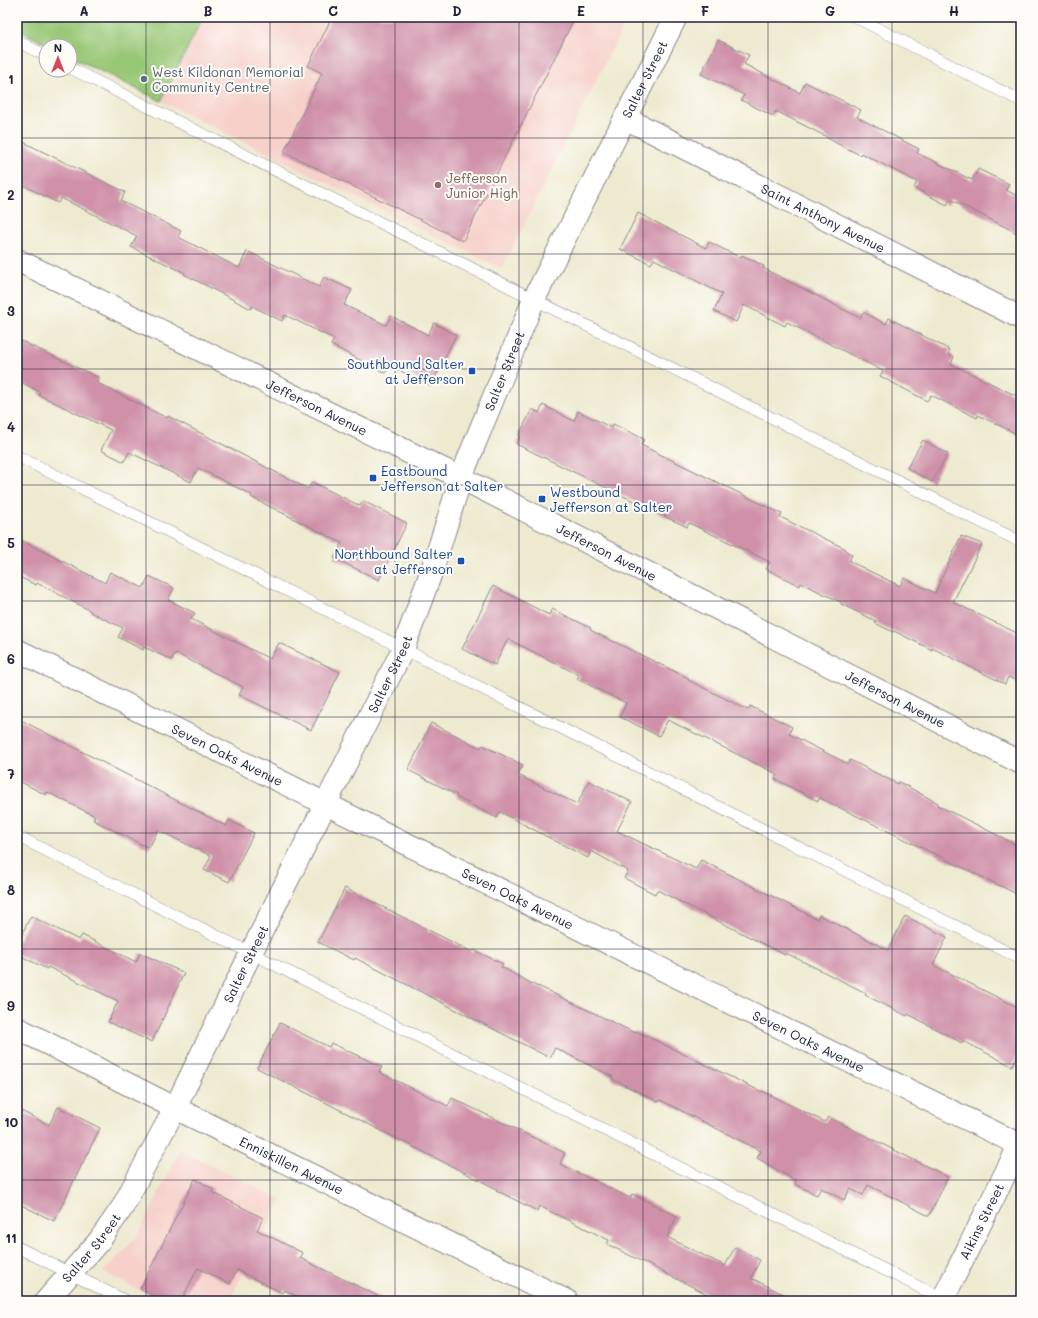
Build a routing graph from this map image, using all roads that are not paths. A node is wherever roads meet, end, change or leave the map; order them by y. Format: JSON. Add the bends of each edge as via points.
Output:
{"nodes":[{"id":1,"x":676,"y":17,"type":"edge"},
{"id":2,"x":855,"y":17,"type":"edge"},
{"id":3,"x":17,"y":41,"type":"edge"},
{"id":4,"x":38,"y":52,"type":"edge"},
{"id":5,"x":78,"y":72,"type":"edge"},
{"id":6,"x":1021,"y":100,"type":"edge"},
{"id":7,"x":625,"y":118,"type":"junction"},
{"id":8,"x":17,"y":260,"type":"edge"},
{"id":9,"x":534,"y":299,"type":"junction"},
{"id":10,"x":1021,"y":318,"type":"edge"},
{"id":11,"x":17,"y":456,"type":"edge"},
{"id":12,"x":461,"y":478,"type":"junction"},
{"id":13,"x":1021,"y":542,"type":"edge"},
{"id":14,"x":403,"y":649,"type":"junction"},
{"id":15,"x":17,"y":650,"type":"edge"},
{"id":16,"x":1021,"y":763,"type":"edge"},
{"id":17,"x":325,"y":804,"type":"junction"},
{"id":18,"x":17,"y":836,"type":"edge"},
{"id":19,"x":251,"y":953,"type":"junction"},
{"id":20,"x":1021,"y":959,"type":"edge"},
{"id":21,"x":17,"y":1028,"type":"edge"},
{"id":22,"x":175,"y":1108,"type":"junction"},
{"id":23,"x":1020,"y":1143,"type":"edge"},
{"id":24,"x":17,"y":1247,"type":"edge"},
{"id":25,"x":70,"y":1273,"type":"junction"},
{"id":26,"x":942,"y":1300,"type":"edge"},
{"id":27,"x":46,"y":1301,"type":"edge"},
{"id":28,"x":126,"y":1301,"type":"edge"},
{"id":29,"x":567,"y":1301,"type":"edge"}],
"edges":[{"from":1,"to":7,"type":"street","name":"Salter Street"},
{"from":2,"to":6,"type":"lane"},
{"from":3,"to":4,"type":"lane"},
{"from":5,"to":9,"type":"lane"},
{"from":7,"to":9,"type":"street","name":"Salter Street"},
{"from":7,"to":10,"type":"street","name":"Saint Anthony Avenue"},
{"from":8,"to":12,"type":"street","name":"Jefferson Avenue"},
{"from":9,"to":12,"type":"street","name":"Salter Street"},
{"from":9,"to":13,"type":"lane"},
{"from":11,"to":14,"type":"lane"},
{"from":12,"to":14,"type":"street","name":"Salter Street","via":[[432,570]]},
{"from":12,"to":16,"type":"street","name":"Jefferson Avenue"},
{"from":14,"to":17,"type":"street","name":"Salter Street"},
{"from":14,"to":20,"type":"lane"},
{"from":15,"to":17,"type":"street","name":"Seven Oaks Avenue"},
{"from":17,"to":19,"type":"street","name":"Salter Street"},
{"from":17,"to":23,"type":"street","name":"Seven Oaks Avenue"},
{"from":18,"to":19,"type":"lane"},
{"from":19,"to":22,"type":"street","name":"Salter Street"},
{"from":19,"to":26,"type":"lane"},
{"from":21,"to":22,"type":"street","name":"Enniskillen Avenue"},
{"from":22,"to":25,"type":"street","name":"Salter Street","via":[[122,1208],[99,1241]]},
{"from":22,"to":29,"type":"street","name":"Enniskillen Avenue"},
{"from":23,"to":26,"type":"street","name":"Aikins Street"},
{"from":24,"to":25,"type":"lane"},
{"from":25,"to":27,"type":"street","name":"Salter Street"},
{"from":25,"to":28,"type":"lane"}]}
